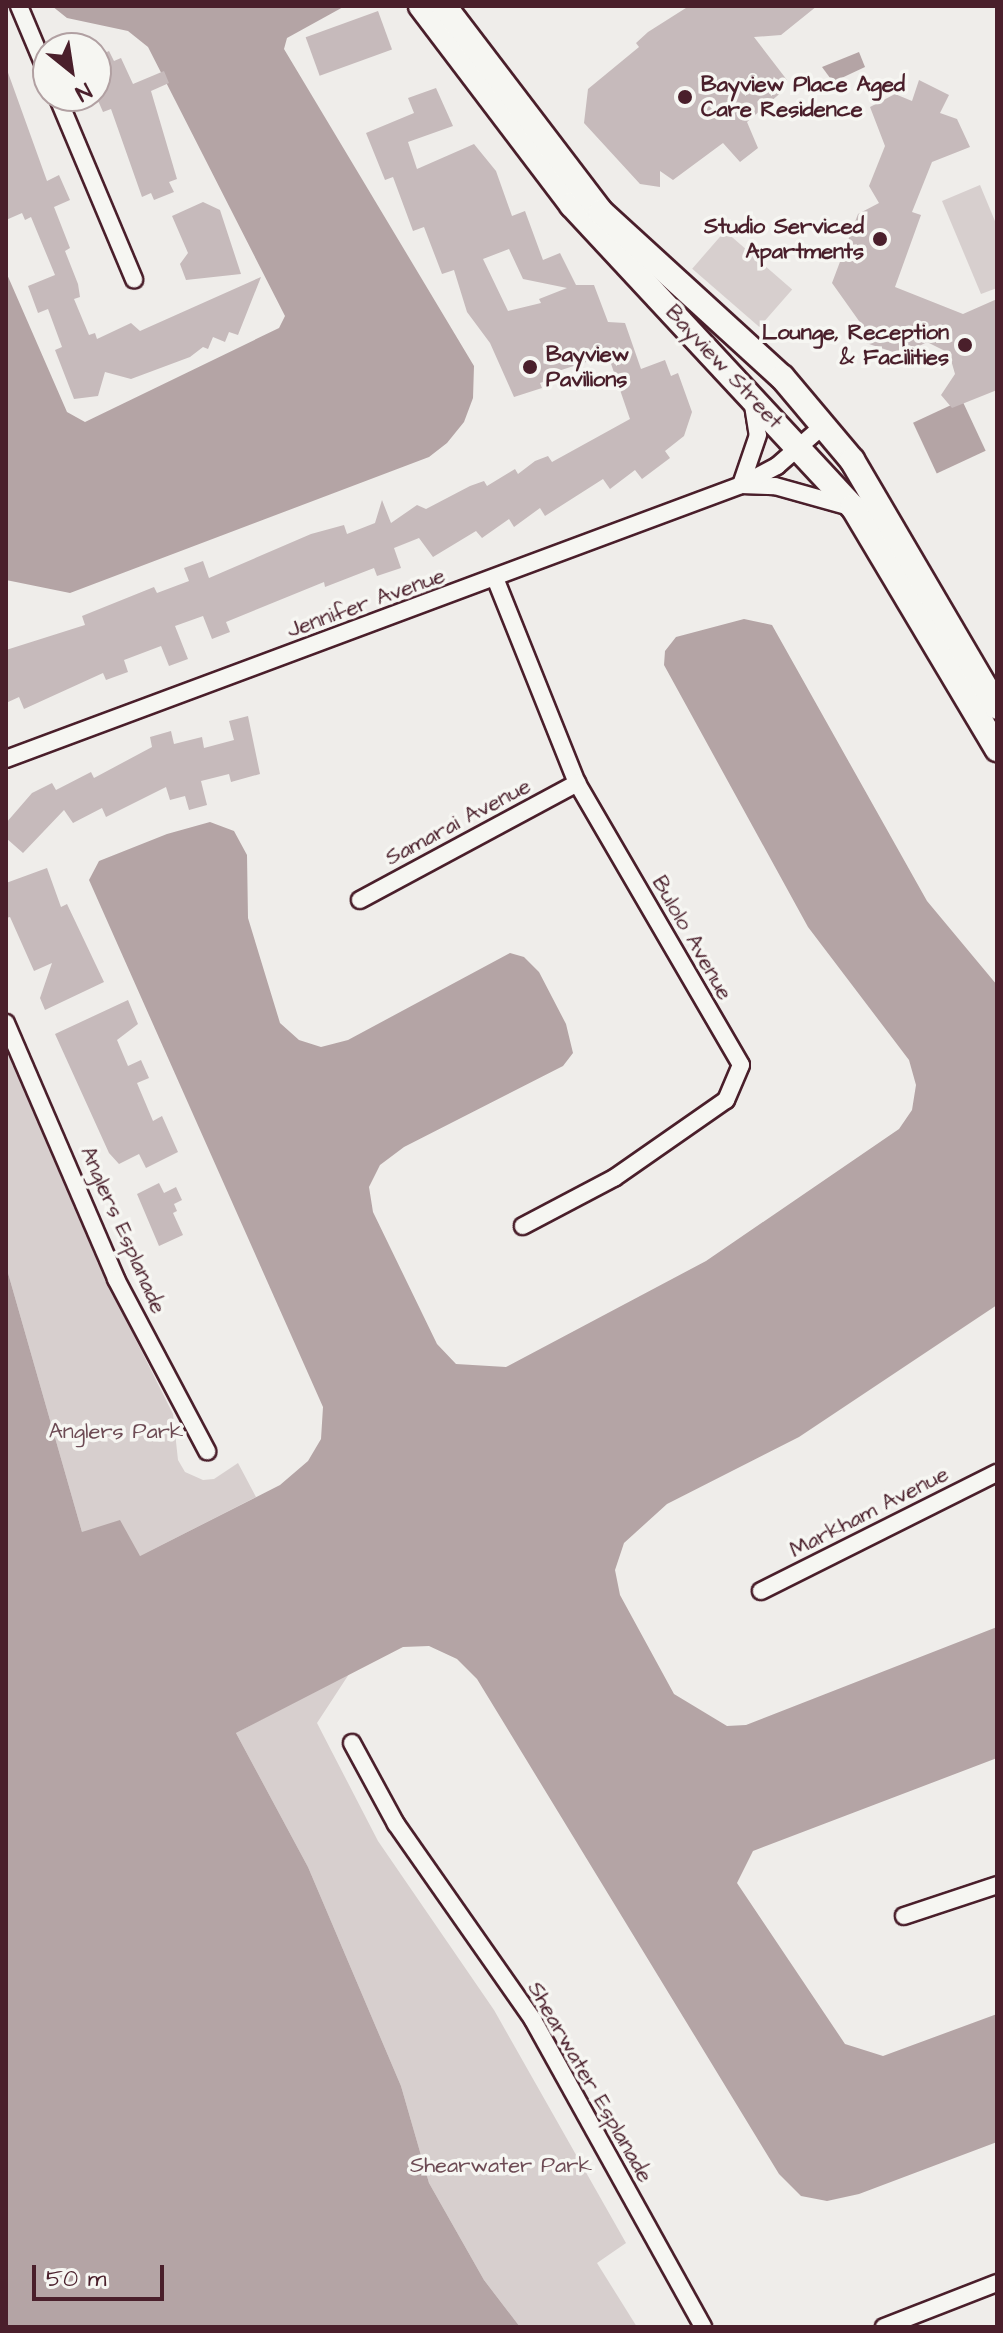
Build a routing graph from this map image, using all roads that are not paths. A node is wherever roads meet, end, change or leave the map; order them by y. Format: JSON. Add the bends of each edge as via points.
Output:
{"nodes":[{"id":1,"x":19,"y":6,"type":"edge"},
{"id":2,"x":421,"y":6,"type":"edge"},
{"id":3,"x":444,"y":6,"type":"edge"},
{"id":4,"x":32,"y":37,"type":"edge"},
{"id":5,"x":64,"y":112,"type":"edge"},
{"id":6,"x":134,"y":279,"type":"dead end"},
{"id":7,"x":717,"y":321,"type":"junction"},
{"id":8,"x":701,"y":341,"type":"junction"},
{"id":9,"x":752,"y":398,"type":"junction"},
{"id":10,"x":824,"y":425,"type":"junction"},
{"id":11,"x":801,"y":447,"type":"junction"},
{"id":12,"x":741,"y":485,"type":"junction"},
{"id":13,"x":853,"y":507,"type":"junction"},
{"id":14,"x":495,"y":578,"type":"junction"},
{"id":15,"x":997,"y":707,"type":"edge"},
{"id":16,"x":997,"y":749,"type":"edge"},
{"id":17,"x":6,"y":759,"type":"edge"},
{"id":18,"x":577,"y":783,"type":"junction"},
{"id":19,"x":360,"y":900,"type":"dead end"},
{"id":20,"x":6,"y":1023,"type":"edge"},
{"id":21,"x":523,"y":1226,"type":"dead end"},
{"id":22,"x":207,"y":1451,"type":"dead end"},
{"id":23,"x":997,"y":1473,"type":"edge"},
{"id":24,"x":761,"y":1591,"type":"dead end"},
{"id":25,"x":352,"y":1743,"type":"dead end"},
{"id":26,"x":997,"y":1885,"type":"edge"},
{"id":27,"x":904,"y":1916,"type":"dead end"},
{"id":28,"x":997,"y":2283,"type":"edge"},
{"id":29,"x":703,"y":2327,"type":"edge"},
{"id":30,"x":884,"y":2327,"type":"edge"}],
"edges":[{"from":1,"to":4,"type":"street"},
{"from":2,"to":8,"type":"main road","name":"Bayview Street","via":[[572,205]]},
{"from":3,"to":7,"type":"main road","name":"Bayview Street","via":[[601,212]]},
{"from":5,"to":6,"type":"street"},
{"from":7,"to":8,"type":"main road","via":[[705,329]]},
{"from":7,"to":10,"type":"main road","name":"Bayview Street","via":[[782,377]]},
{"from":8,"to":9,"type":"main road","name":"Bayview Street"},
{"from":9,"to":11,"type":"main road","name":"Bayview Street"},
{"from":9,"to":12,"type":"street","via":[[758,435]]},
{"from":10,"to":11,"type":"street","name":"Jennifer Avenue"},
{"from":10,"to":15,"type":"main road","name":"Bayview Street","via":[[893,525]]},
{"from":11,"to":12,"type":"street","name":"Jennifer Avenue"},
{"from":11,"to":13,"type":"main road","name":"Bayview Street"},
{"from":12,"to":13,"type":"street","name":"Jennifer Avenue","via":[[808,493]]},
{"from":12,"to":14,"type":"street","name":"Jennifer Avenue"},
{"from":13,"to":16,"type":"main road","name":"Bayview Street"},
{"from":14,"to":17,"type":"street","name":"Jennifer Avenue"},
{"from":14,"to":18,"type":"street","name":"Bulolo Avenue"},
{"from":18,"to":19,"type":"street","name":"Samarai Avenue"},
{"from":18,"to":21,"type":"street","name":"Bulolo Avenue","via":[[741,1065],[726,1100],[614,1178]]},
{"from":20,"to":22,"type":"street","name":"Anglers Esplanade","via":[[116,1279]]},
{"from":23,"to":24,"type":"street","name":"Markham Avenue"},
{"from":25,"to":29,"type":"street","name":"Shearwater Esplanade","via":[[396,1824],[533,2020]]},
{"from":26,"to":27,"type":"street"},
{"from":28,"to":30,"type":"street"}]}
